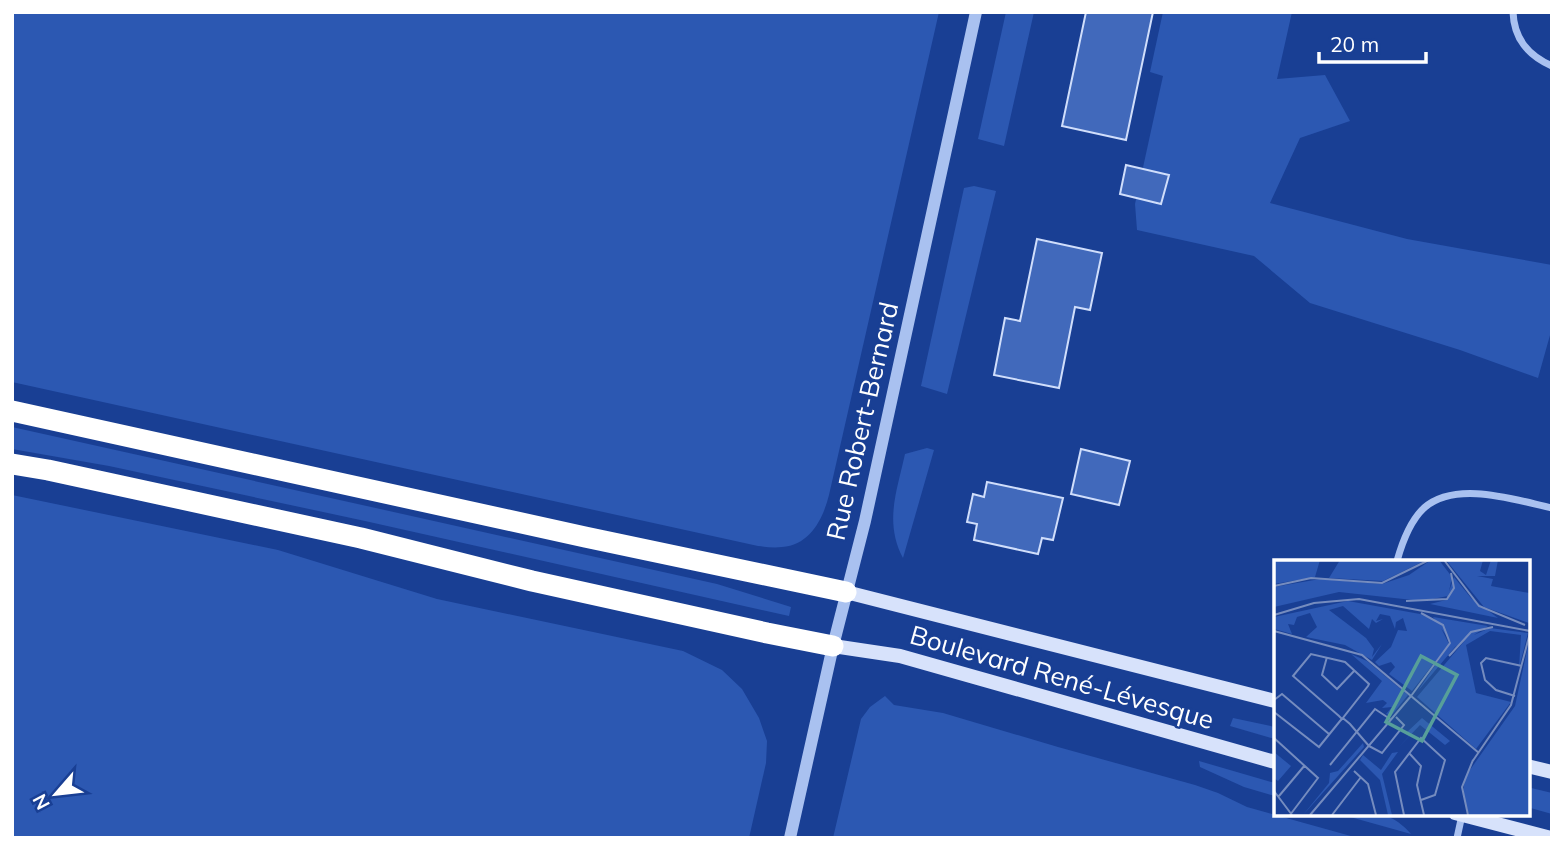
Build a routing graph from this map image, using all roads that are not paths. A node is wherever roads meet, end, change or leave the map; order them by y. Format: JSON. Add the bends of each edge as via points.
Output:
{"nodes":[{"id":1,"x":976,"y":12,"type":"edge"},
{"id":2,"x":1513,"y":12,"type":"edge"},
{"id":3,"x":1552,"y":66,"type":"edge"},
{"id":4,"x":12,"y":411,"type":"edge"},
{"id":5,"x":12,"y":464,"type":"edge"},
{"id":6,"x":1552,"y":508,"type":"edge"},
{"id":7,"x":1397,"y":560,"type":"edge"},
{"id":8,"x":846,"y":592,"type":"junction"},
{"id":9,"x":833,"y":646,"type":"junction"},
{"id":10,"x":1274,"y":701,"type":"edge"},
{"id":11,"x":1274,"y":762,"type":"edge"},
{"id":12,"x":1529,"y":766,"type":"edge"},
{"id":13,"x":1552,"y":772,"type":"edge"},
{"id":14,"x":1459,"y":815,"type":"edge"},
{"id":15,"x":1463,"y":815,"type":"edge"},
{"id":16,"x":790,"y":838,"type":"edge"},
{"id":17,"x":1457,"y":838,"type":"edge"},
{"id":18,"x":1551,"y":838,"type":"edge"}],
"edges":[{"from":1,"to":8,"type":"street","name":"Rue Robert-Bernard"},
{"from":2,"to":3,"type":"street","via":[[1521,44]]},
{"from":4,"to":8,"type":"highway"},
{"from":5,"to":9,"type":"highway"},
{"from":6,"to":7,"type":"street","via":[[1476,493],[1440,498],[1414,519]]},
{"from":8,"to":9,"type":"street","name":"Rue Robert-Bernard"},
{"from":8,"to":10,"type":"main road","name":"Boulevard René-Lévesque"},
{"from":9,"to":11,"type":"main road","name":"Boulevard René-Lévesque","via":[[900,656]]},
{"from":9,"to":16,"type":"street","name":"Rue Robert-Bernard"},
{"from":12,"to":13,"type":"main road"},
{"from":14,"to":17,"type":"street"},
{"from":15,"to":18,"type":"main road"}]}
